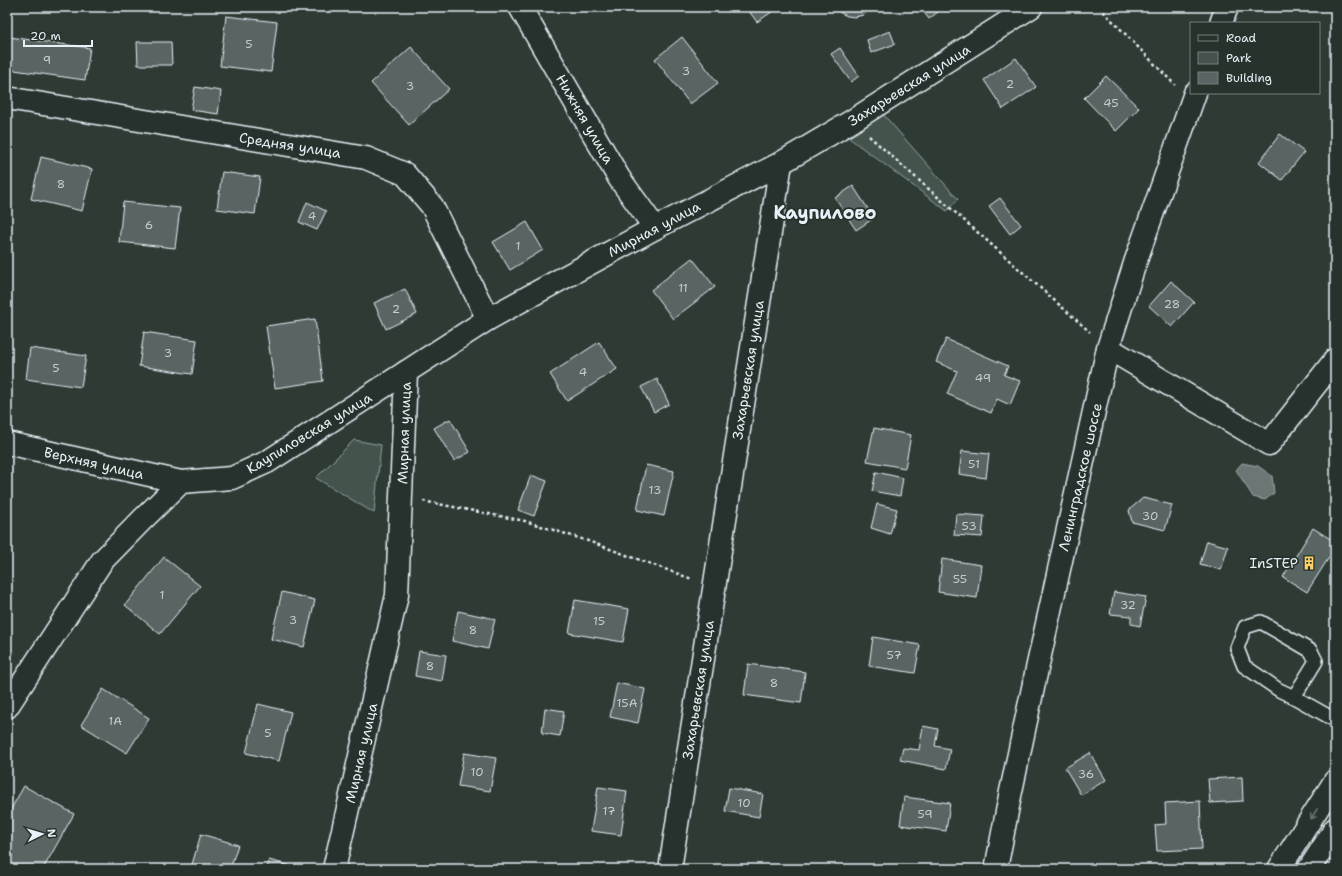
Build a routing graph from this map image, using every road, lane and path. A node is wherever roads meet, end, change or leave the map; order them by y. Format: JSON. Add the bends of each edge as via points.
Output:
{"nodes":[{"id":1,"x":520,"y":7,"type":"edge"},
{"id":2,"x":1031,"y":7,"type":"edge"},
{"id":3,"x":1099,"y":7,"type":"edge"},
{"id":4,"x":1227,"y":7,"type":"edge"},
{"id":5,"x":1221,"y":22,"type":"edge"},
{"id":6,"x":7,"y":98,"type":"edge"},
{"id":7,"x":1193,"y":98,"type":"edge"},
{"id":8,"x":852,"y":121,"type":"junction"},
{"id":9,"x":781,"y":163,"type":"junction"},
{"id":10,"x":655,"y":228,"type":"junction"},
{"id":11,"x":488,"y":319,"type":"junction"},
{"id":12,"x":1108,"y":348,"type":"junction"},
{"id":13,"x":1335,"y":360,"type":"edge"},
{"id":14,"x":406,"y":372,"type":"junction"},
{"id":15,"x":7,"y":443,"type":"edge"},
{"id":16,"x":181,"y":482,"type":"junction"},
{"id":17,"x":401,"y":496,"type":"junction"},
{"id":18,"x":714,"y":587,"type":"junction"},
{"id":19,"x":1294,"y":697,"type":"junction"},
{"id":20,"x":7,"y":707,"type":"edge"},
{"id":21,"x":1335,"y":720,"type":"edge"},
{"id":22,"x":1335,"y":781,"type":"edge"},
{"id":23,"x":1335,"y":829,"type":"edge"},
{"id":24,"x":334,"y":869,"type":"edge"},
{"id":25,"x":670,"y":869,"type":"edge"},
{"id":26,"x":996,"y":869,"type":"edge"},
{"id":27,"x":1279,"y":869,"type":"edge"},
{"id":28,"x":1310,"y":869,"type":"edge"}],
"edges":[{"from":1,"to":10,"type":"street","name":"Нижняя улица","via":[[619,178]]},
{"from":2,"to":8,"type":"street","name":"Захарьевская улица"},
{"from":3,"to":7,"type":"path"},
{"from":4,"to":5,"type":"street"},
{"from":6,"to":11,"type":"street","name":"Средняя улица","via":[[366,158],[405,174],[432,206]]},
{"from":7,"to":12,"type":"street","name":"Ленинградское шоссе"},
{"from":8,"to":9,"type":"street","name":"Захарьевская улица"},
{"from":8,"to":12,"type":"path"},
{"from":9,"to":10,"type":"street","name":"Мирная улица"},
{"from":9,"to":18,"type":"street","name":"Захарьевская улица"},
{"from":10,"to":11,"type":"street","name":"Мирная улица"},
{"from":11,"to":14,"type":"street","name":"Мирная улица"},
{"from":12,"to":13,"type":"street","via":[[1269,444]]},
{"from":12,"to":26,"type":"street","name":"Ленинградское шоссе","via":[[1030,699]]},
{"from":14,"to":16,"type":"street","name":"Каупиловская улица","via":[[267,462],[232,478]]},
{"from":14,"to":17,"type":"street","name":"Мирная улица"},
{"from":15,"to":16,"type":"street","name":"Верхняя улица"},
{"from":16,"to":20,"type":"street","via":[[102,561]]},
{"from":17,"to":18,"type":"path","via":[[525,522],[588,541]]},
{"from":17,"to":24,"type":"street","name":"Мирная улица","via":[[397,595]]},
{"from":18,"to":25,"type":"street","name":"Захарьевская улица"},
{"from":19,"to":19,"type":"lane","via":[[1244,666],[1237,648],[1245,627],[1261,622],[1311,651],[1316,662]]},
{"from":19,"to":21,"type":"lane"},
{"from":22,"to":27,"type":"street","one_way":true},
{"from":23,"to":28,"type":"street"}]}
